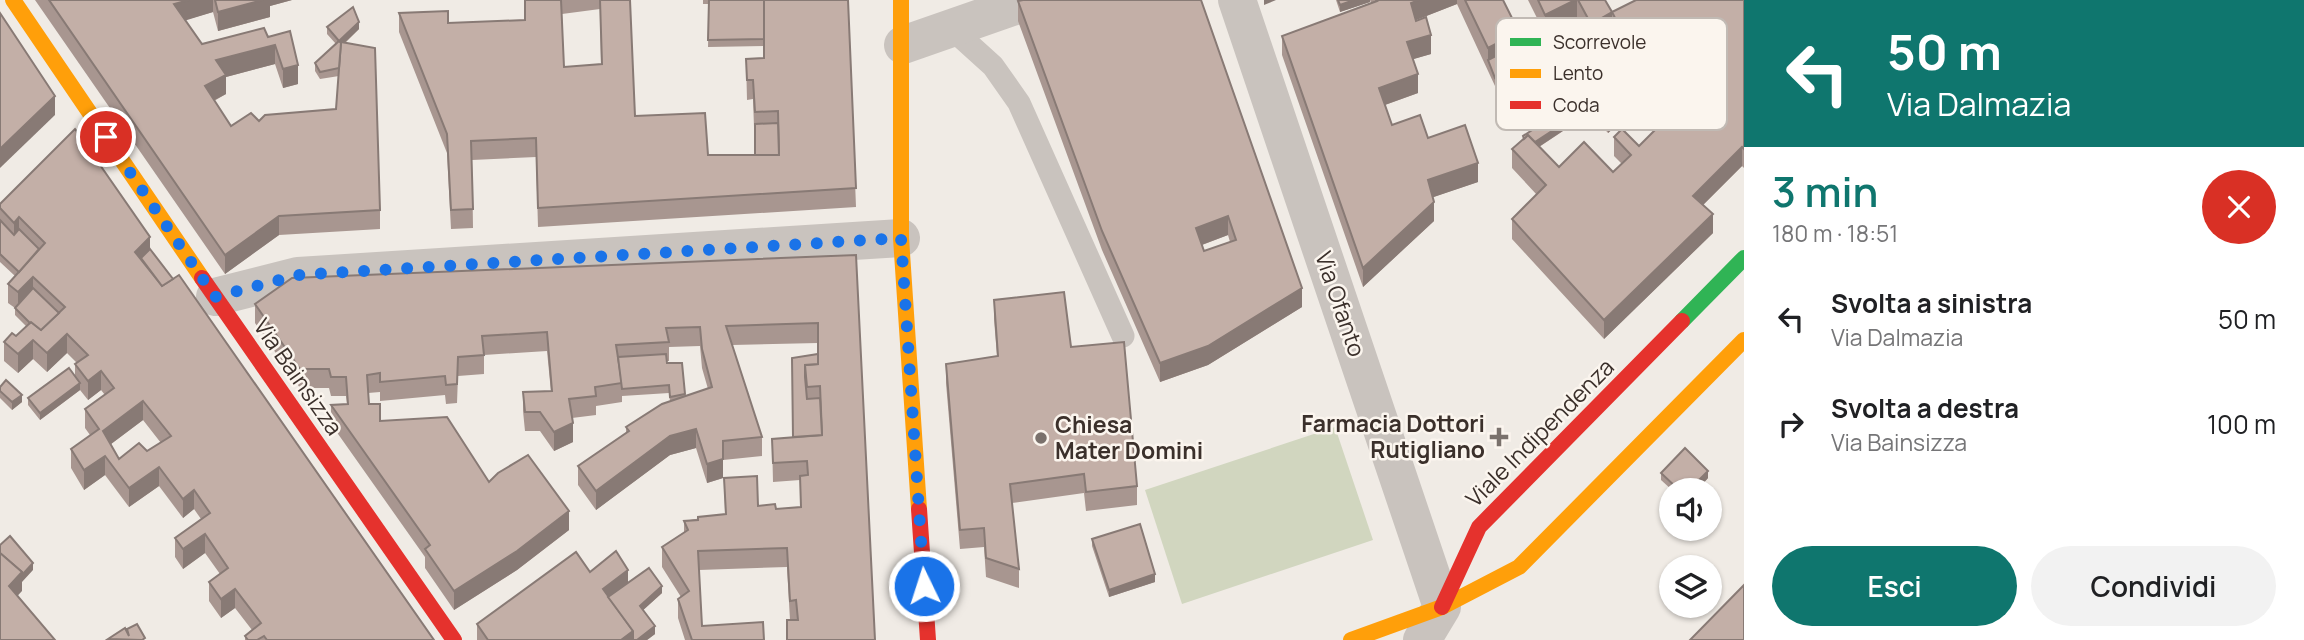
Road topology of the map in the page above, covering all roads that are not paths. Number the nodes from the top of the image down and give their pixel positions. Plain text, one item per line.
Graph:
1 (13, 0) edge
2 (901, 0) edge
3 (1032, 0) edge
4 (1237, 0) edge
5 (951, 28) junction
6 (903, 45) junction
7 (901, 238) junction
8 (1744, 258) edge
9 (215, 297) junction
10 (1124, 336) dead end
11 (1744, 340) edge
12 (1442, 607) junction
13 (454, 640) edge
14 (928, 640) edge
15 (1351, 640) edge
16 (1422, 640) edge

1 - 9 main road, Via Bainsizza
2 - 6 main road
3 - 5 street
4 - 12 street, Via Ofanto
5 - 6 street
5 - 10 lane
6 - 7 main road
7 - 9 street
7 - 14 main road
8 - 12 main road, Viale Indipendenza
9 - 13 main road, Via Bainsizza
11 - 12 main road
12 - 15 main road
12 - 16 street

